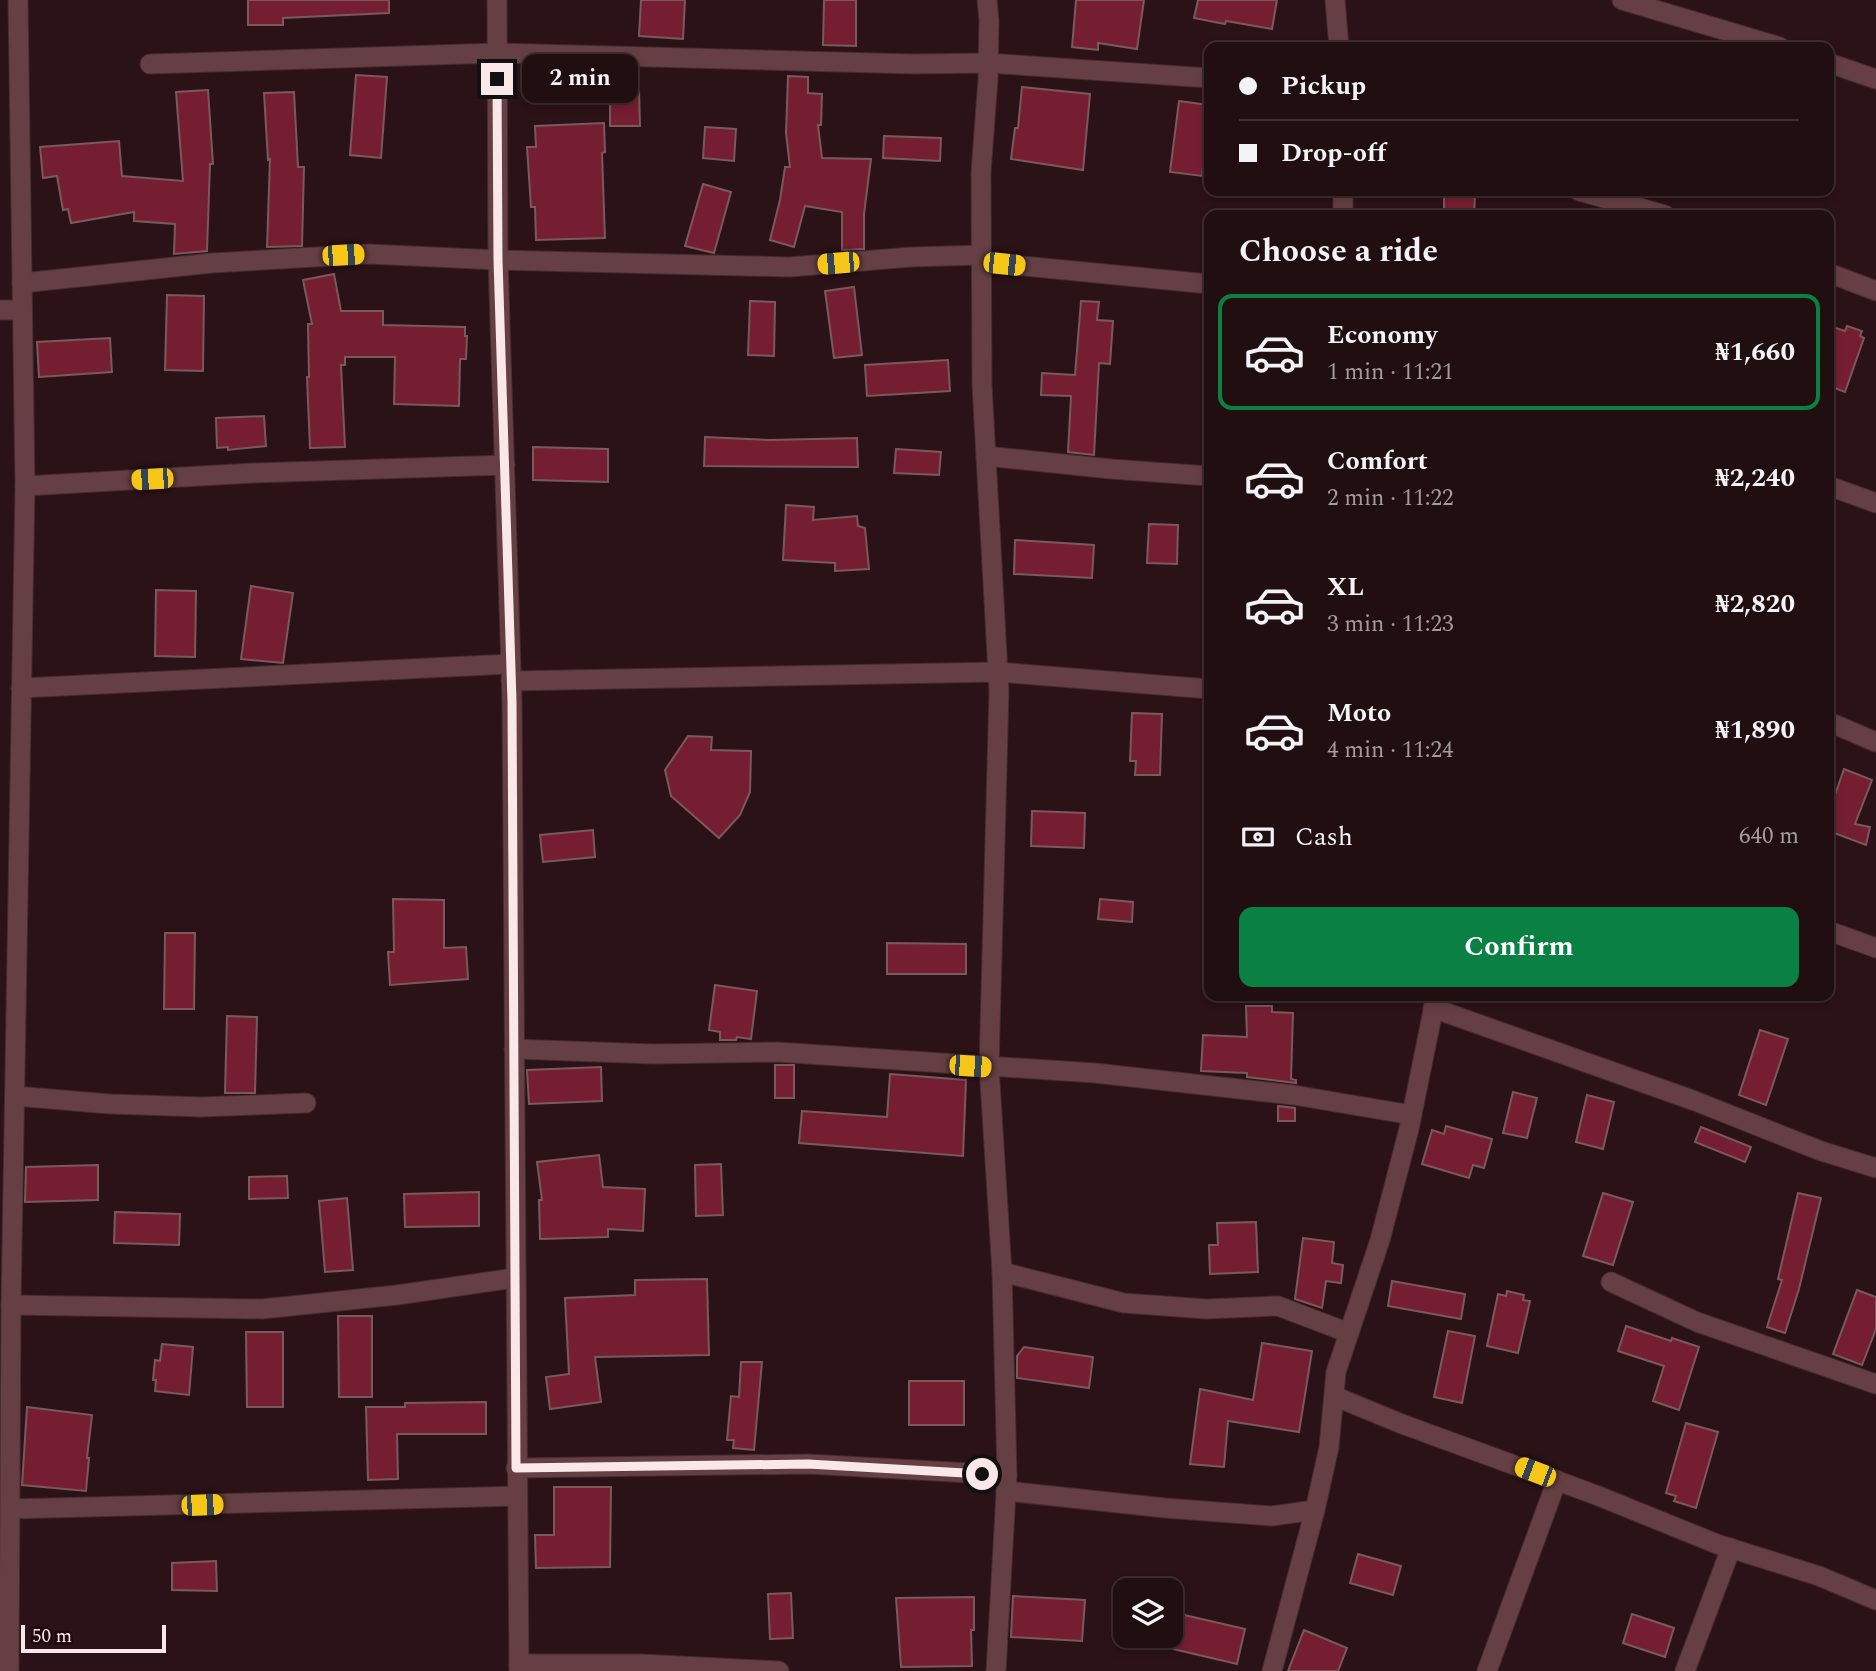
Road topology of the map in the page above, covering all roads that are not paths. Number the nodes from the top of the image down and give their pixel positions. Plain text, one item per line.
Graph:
1 (18, 0) edge
2 (497, 0) edge
3 (987, 0) edge
4 (1335, 0) edge
5 (1622, 0) edge
6 (1339, 42) edge
7 (1763, 42) edge
8 (497, 53) junction
9 (988, 63) junction
10 (150, 64) dead end
11 (1834, 65) edge
12 (1204, 78) edge
13 (1876, 79) edge
14 (1596, 196) edge
15 (1647, 210) edge
16 (982, 258) junction
17 (498, 260) junction
18 (1834, 275) edge
19 (22, 283) junction
20 (1204, 283) edge
21 (1876, 291) edge
22 (0, 310) edge
23 (22, 310) junction
24 (986, 456) junction
25 (505, 465) junction
26 (1204, 476) edge
27 (25, 486) junction
28 (1834, 488) edge
29 (1876, 503) edge
30 (998, 672) junction
31 (511, 673) junction
32 (21, 688) junction
33 (1204, 689) edge
34 (1834, 724) edge
35 (1876, 741) edge
36 (1834, 933) edge
37 (1876, 948) edge
38 (1434, 1002) edge
39 (514, 1049) junction
40 (989, 1067) junction
41 (15, 1096) junction
42 (306, 1103) dead end
43 (1412, 1115) junction
44 (1876, 1168) edge
45 (1002, 1272) junction
46 (515, 1278) junction
47 (1611, 1282) dead end
48 (11, 1305) junction
49 (1349, 1334) junction
50 (1876, 1384) edge
51 (1334, 1395) junction
52 (516, 1468) junction
53 (1557, 1480) junction
54 (1007, 1483) junction
55 (517, 1496) junction
56 (10, 1510) junction
57 (1315, 1510) junction
58 (1731, 1548) junction
59 (1876, 1600) edge
60 (519, 1667) edge
61 (9, 1671) edge
62 (779, 1671) edge
63 (996, 1671) edge
64 (1272, 1671) edge
65 (1487, 1671) edge
66 (1685, 1671) edge

1 - 19 street
2 - 8 street
3 - 9 street
4 - 6 street
5 - 7 street
8 - 9 street
8 - 10 street
8 - 17 street
9 - 12 street
9 - 16 street
11 - 13 street
14 - 15 street
16 - 17 street
16 - 20 street
16 - 24 street
17 - 19 street
17 - 25 street
18 - 21 street
19 - 23 street
22 - 23 street
23 - 27 street
24 - 26 street
24 - 30 street
25 - 27 street
25 - 31 street
27 - 32 street
28 - 29 street
30 - 31 street
30 - 33 street
30 - 40 street
31 - 32 street
31 - 39 street
32 - 41 street
34 - 35 street
36 - 37 street
38 - 43 street
38 - 44 street
39 - 40 street
39 - 46 street
40 - 43 street
40 - 45 street
41 - 42 street
41 - 48 street
43 - 49 street
45 - 49 street
45 - 54 street
46 - 48 street
46 - 52 street
47 - 50 street
48 - 56 street
49 - 51 street
51 - 53 street
51 - 57 street
52 - 54 street
52 - 55 street
53 - 58 street
53 - 65 street
54 - 57 street
54 - 63 street
55 - 56 street
55 - 60 street
56 - 61 street
57 - 64 street
58 - 59 street
58 - 66 street
60 - 62 street

